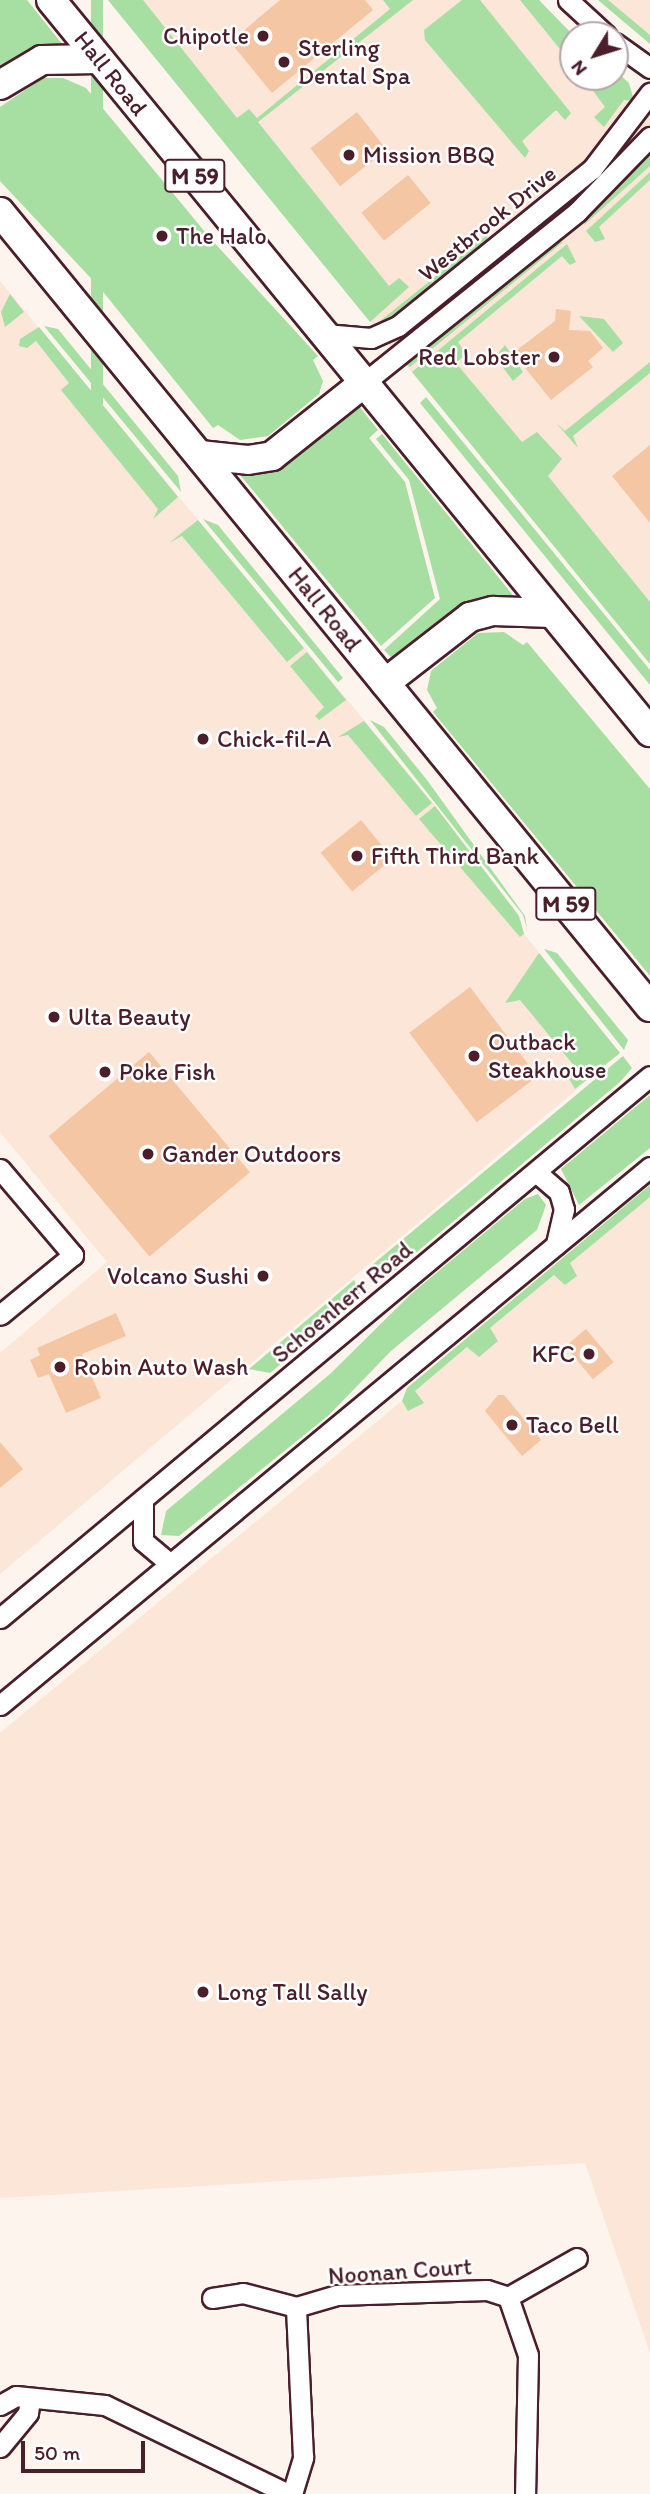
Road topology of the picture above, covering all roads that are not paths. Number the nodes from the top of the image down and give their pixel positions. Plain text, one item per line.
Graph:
1 (51, 0) edge
2 (568, 0) edge
3 (591, 21) edge
4 (629, 53) edge
5 (99, 59) junction
6 (650, 68) edge
7 (0, 86) edge
8 (650, 93) edge
9 (650, 137) edge
10 (0, 212) edge
11 (325, 334) junction
12 (365, 382) junction
13 (200, 456) junction
14 (552, 613) junction
15 (385, 683) junction
16 (650, 732) edge
17 (650, 1007) edge
18 (650, 1076) edge
19 (650, 1167) edge
20 (0, 1169) edge
21 (536, 1172) junction
22 (556, 1245) junction
23 (0, 1315) edge
24 (143, 1499) junction
25 (170, 1564) junction
26 (0, 1618) edge
27 (0, 1705) edge
28 (577, 2258) dead end
29 (508, 2297) junction
30 (212, 2298) dead end
31 (296, 2307) junction
32 (30, 2399) junction
33 (0, 2404) edge
34 (0, 2447) edge
35 (290, 2494) edge
36 (525, 2494) edge

1 - 5 highway, Hall Road / M 59
2 - 3 street
4 - 6 street
5 - 7 highway
5 - 11 highway, Hall Road / M 59
8 - 11 street, Westbrook Drive
9 - 12 street, Westbrook Drive
10 - 13 highway, Hall Road / M 59
11 - 12 highway, Hall Road / M 59
12 - 13 highway
12 - 14 highway, Hall Road / M 59
13 - 15 highway, Hall Road / M 59
14 - 15 highway
14 - 16 highway, Hall Road / M 59
15 - 17 highway, Hall Road / M 59
18 - 21 street, Schoenherr Road
19 - 22 street
20 - 23 street
21 - 22 street
21 - 24 street, Schoenherr Road
22 - 25 street
24 - 25 street
24 - 26 street, Schoenherr Road
25 - 27 street
28 - 29 street
29 - 31 street, Noonan Court
29 - 36 street
30 - 31 street
31 - 35 street
32 - 33 street
32 - 34 street
32 - 35 street

